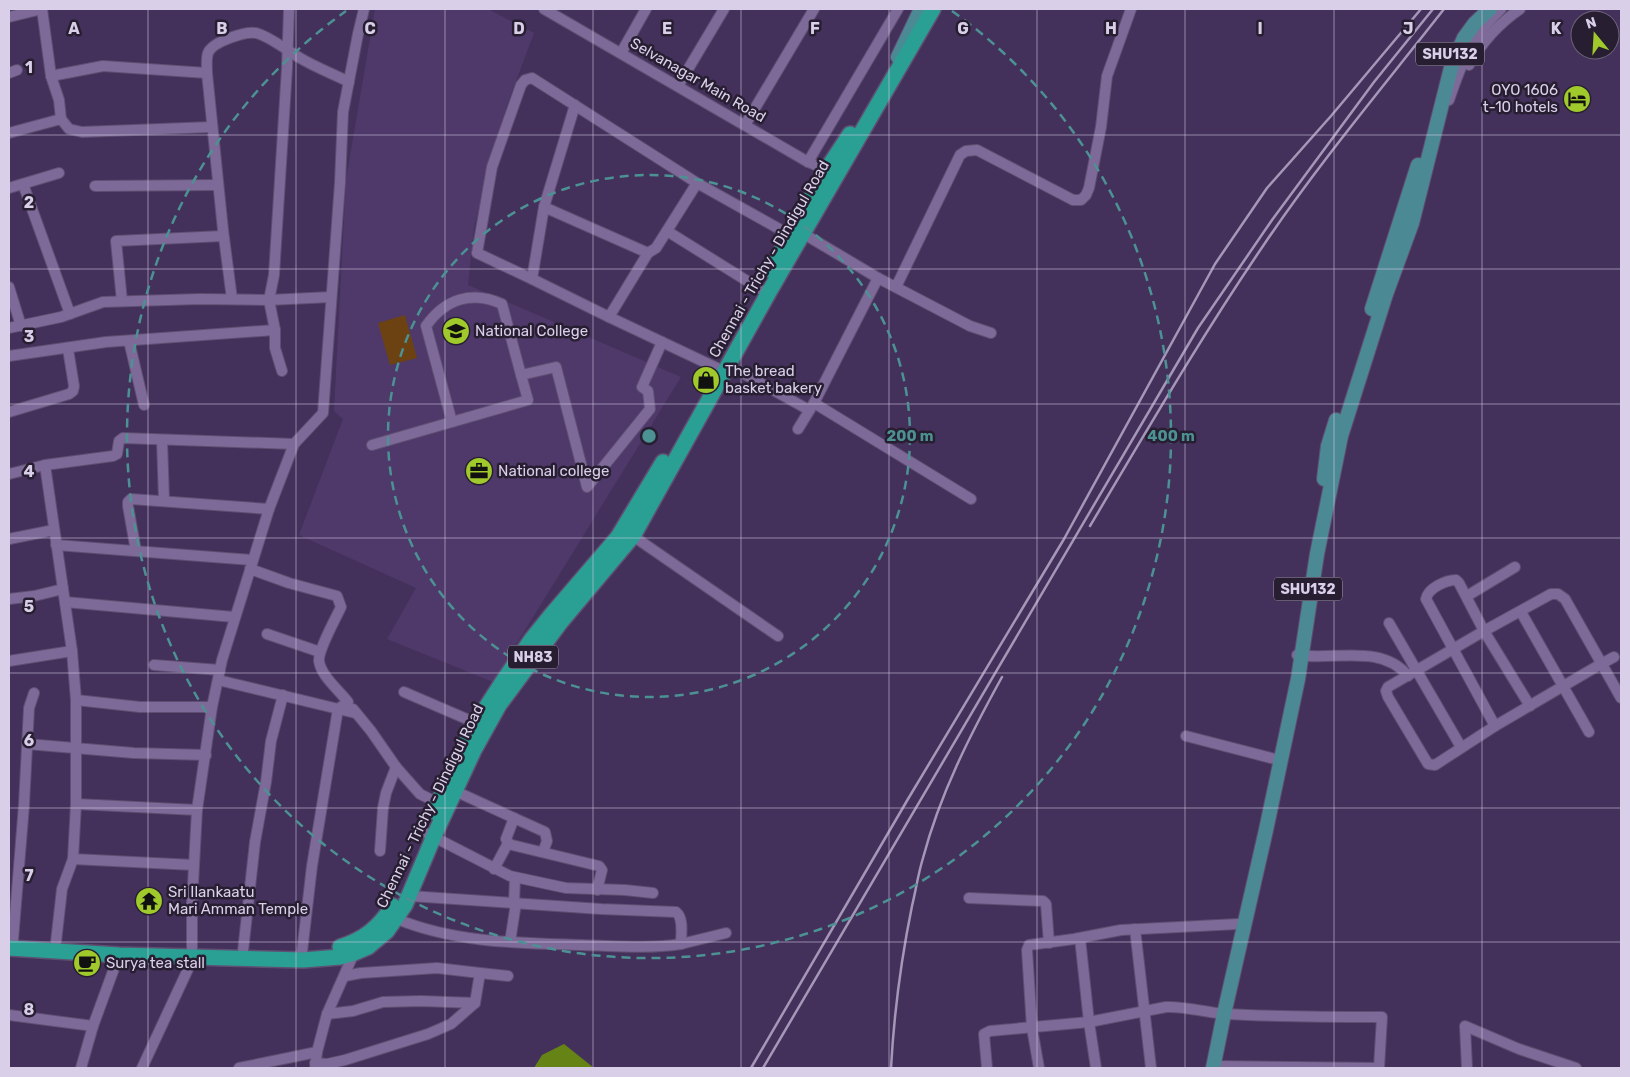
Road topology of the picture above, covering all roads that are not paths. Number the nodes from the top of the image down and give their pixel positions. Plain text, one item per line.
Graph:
1 (42, 9) edge
2 (289, 9) edge
3 (364, 9) edge
4 (544, 9) edge
5 (646, 9) edge
6 (724, 9) edge
7 (814, 9) edge
8 (898, 9) edge
9 (921, 9) edge
10 (927, 9) edge
11 (933, 9) edge
12 (940, 9) edge
13 (1131, 9) edge
14 (1481, 9) edge
15 (1490, 9) edge
16 (1501, 9) edge
17 (1520, 9) edge
18 (9, 17) edge
19 (915, 36) junction
20 (288, 50) junction
21 (622, 53) junction
22 (898, 64) junction
23 (207, 72) junction
24 (51, 76) junction
25 (349, 82) junction
26 (678, 86) junction
27 (575, 105) junction
28 (1441, 108) junction
29 (61, 119) junction
30 (745, 125) junction
31 (212, 127) junction
32 (9, 133) edge
33 (808, 162) junction
34 (832, 172) junction
35 (58, 173) dead end
36 (697, 183) junction
37 (23, 184) junction
38 (218, 185) junction
39 (95, 186) dead end
40 (9, 188) edge
41 (544, 207) junction
42 (667, 230) junction
43 (796, 232) junction
44 (223, 236) junction
45 (648, 252) junction
46 (878, 278) junction
47 (532, 279) junction
48 (9, 287) edge
49 (896, 287) junction
50 (760, 289) junction
51 (331, 297) junction
52 (232, 299) junction
53 (269, 300) junction
54 (122, 301) junction
55 (70, 314) junction
56 (609, 317) junction
57 (22, 326) junction
58 (9, 328) edge
59 (275, 330) junction
60 (991, 333) dead end
61 (129, 340) junction
62 (662, 342) junction
63 (68, 348) junction
64 (9, 356) edge
65 (723, 366) junction
66 (282, 371) dead end
67 (521, 375) junction
68 (144, 405) dead end
69 (812, 406) junction
70 (9, 412) edge
71 (452, 422) junction
72 (798, 429) dead end
73 (686, 432) junction
74 (162, 440) junction
75 (294, 444) junction
76 (372, 445) dead end
77 (45, 465) junction
78 (9, 474) edge
79 (971, 499) dead end
80 (164, 500) junction
81 (269, 508) junction
82 (54, 530) junction
83 (633, 536) junction
84 (9, 539) edge
85 (56, 545) junction
86 (136, 551) junction
87 (251, 564) junction
88 (1515, 567) dead end
89 (588, 580) junction
90 (63, 589) junction
91 (1467, 596) junction
92 (9, 599) edge
93 (65, 602) junction
94 (1521, 612) junction
95 (234, 617) junction
96 (1388, 623) dead end
97 (1484, 630) junction
98 (267, 634) dead end
99 (778, 636) dead end
100 (1454, 649) junction
101 (72, 651) junction
102 (320, 652) junction
103 (1300, 655) junction
104 (1614, 657) dead end
105 (9, 661) edge
106 (1600, 664) junction
107 (154, 665) dead end
108 (1412, 673) junction
109 (219, 675) junction
110 (1562, 687) junction
111 (404, 692) dead end
112 (34, 693) dead end
113 (283, 695) junction
114 (1621, 698) edge
115 (76, 700) junction
116 (348, 702) junction
117 (1530, 706) junction
118 (212, 707) junction
119 (338, 709) junction
120 (355, 713) junction
121 (476, 723) junction
122 (1496, 726) junction
123 (1589, 732) dead end
124 (1186, 736) dead end
125 (27, 744) junction
126 (1461, 747) junction
127 (76, 748) junction
128 (206, 754) junction
129 (1275, 759) junction
130 (396, 767) junction
131 (455, 791) junction
132 (438, 803) junction
133 (76, 804) junction
134 (197, 810) junction
135 (514, 818) junction
136 (430, 834) junction
137 (508, 843) junction
138 (380, 851) dead end
139 (543, 852) junction
140 (73, 859) junction
141 (194, 865) junction
142 (494, 869) junction
143 (515, 878) junction
144 (597, 890) junction
145 (653, 893) dead end
146 (410, 896) junction
147 (969, 898) dead end
148 (514, 903) junction
149 (397, 919) junction
150 (1238, 924) junction
151 (1135, 929) junction
152 (726, 933) dead end
153 (1080, 938) junction
154 (56, 942) junction
155 (510, 942) junction
156 (10, 943) edge
157 (1049, 943) junction
158 (682, 944) junction
159 (243, 951) junction
160 (302, 952) junction
161 (354, 953) junction
162 (192, 954) junction
163 (119, 955) junction
164 (480, 973) junction
165 (345, 976) junction
166 (508, 976) dead end
167 (476, 1003) junction
168 (1144, 1012) junction
169 (327, 1014) junction
170 (1221, 1014) junction
171 (9, 1016) edge
172 (1089, 1022) junction
173 (93, 1026) junction
174 (1032, 1028) junction
175 (316, 1052) junction
176 (315, 1066) edge
177 (1210, 1067) edge
178 (81, 1068) edge
179 (142, 1068) edge
180 (240, 1068) edge
181 (987, 1068) edge
182 (1039, 1068) edge
183 (1096, 1068) edge
184 (1151, 1068) edge
185 (1379, 1068) edge
186 (1467, 1068) edge
187 (1576, 1068) edge

1 - 18 street
1 - 24 street
2 - 20 street
3 - 25 street
4 - 21 street, Selvanagar Main Road
5 - 21 street
6 - 26 street
7 - 30 street
8 - 33 street
9 - 22 main road
10 - 19 highway
11 - 19 highway
12 - 22 main road, NH83
13 - 49 street
14 - 28 main road, SHU132
15 - 28 main road
16 - 28 street
17 - 28 street
19 - 22 highway, Chennai - Trichy - Dindigul Road
20 - 23 street
20 - 25 street
20 - 53 street
21 - 26 street, Selvanagar Main Road
22 - 34 highway, Chennai - Trichy - Dindigul Road / NH83
23 - 24 street
23 - 31 street
24 - 29 street
25 - 51 street
26 - 30 street, Selvanagar Main Road
27 - 36 street
27 - 41 street
27 - 47 street
28 - 103 main road, SHU132
29 - 31 street
29 - 32 street
30 - 33 street, Selvanagar Main Road
31 - 38 street
33 - 34 street, Selvanagar Main Road
34 - 43 highway, Chennai - Trichy - Dindigul Road / NH83
35 - 37 street
36 - 42 street
36 - 43 street
37 - 40 street
37 - 55 street
38 - 39 street
38 - 44 street
41 - 45 street
41 - 47 street
42 - 45 street
42 - 50 street
43 - 46 street
43 - 50 highway, Chennai - Trichy - Dindigul Road / NH83
43 - 65 highway, Chennai - Trichy - Dindigul Road / NH83
44 - 52 street
44 - 54 street
45 - 56 street
46 - 49 street
46 - 69 street
47 - 56 street
48 - 57 street
49 - 60 street
50 - 65 highway, Chennai - Trichy - Dindigul Road / NH83
51 - 53 street
51 - 75 street
52 - 53 street
52 - 54 street
53 - 59 street
54 - 55 street
55 - 57 street
56 - 62 street
57 - 58 street
59 - 61 street
59 - 66 street
61 - 63 street
61 - 68 street
62 - 65 street
62 - 67 street
63 - 64 street
63 - 70 street
65 - 69 street
65 - 73 highway, Chennai - Trichy - Dindigul Road / NH83
67 - 71 street
67 - 71 street
69 - 72 street
69 - 79 street
71 - 76 street
73 - 83 highway, Chennai - Trichy - Dindigul Road / NH83
73 - 89 highway, Chennai - Trichy - Dindigul Road / NH83
74 - 75 street
74 - 77 street
74 - 80 street
75 - 81 street
77 - 78 street
77 - 82 street
80 - 81 street
80 - 86 street
81 - 87 street
82 - 84 street
82 - 85 street
83 - 89 highway, Chennai - Trichy - Dindigul Road / NH83
83 - 99 street
85 - 86 street
85 - 90 street
86 - 87 street
87 - 95 street
87 - 102 street
88 - 91 street
89 - 121 highway, Chennai - Trichy - Dindigul Road / NH83
89 - 131 highway, Chennai - Trichy - Dindigul Road / NH83
90 - 92 street
90 - 93 street
91 - 97 street
91 - 100 street
93 - 95 street
93 - 101 street
94 - 97 street
94 - 106 street
94 - 110 street
95 - 109 street
96 - 108 street
97 - 100 street
97 - 117 street
98 - 102 street
100 - 108 street
100 - 122 street
101 - 105 street
101 - 115 street
102 - 116 street
103 - 108 street
103 - 129 main road, SHU132
103 - 170 main road
104 - 106 street
106 - 110 street
106 - 114 street
107 - 109 street
108 - 126 street
108 - 126 street
109 - 113 street
109 - 118 street
110 - 117 street
110 - 123 street
111 - 121 street
112 - 125 street
113 - 119 street
113 - 159 street
115 - 118 street
115 - 127 street
116 - 119 street
116 - 120 street
117 - 122 street
118 - 128 street
119 - 120 street
119 - 160 street
120 - 130 street
121 - 132 highway, Chennai - Trichy - Dindigul Road / NH83
122 - 126 street
124 - 129 street
125 - 127 street
125 - 156 street
127 - 128 street
127 - 133 street
128 - 134 street
129 - 150 main road, SHU132
130 - 132 street
130 - 138 street
131 - 135 street
131 - 136 highway, Chennai - Trichy - Dindigul Road / NH83
132 - 136 highway, Chennai - Trichy - Dindigul Road / NH83
133 - 134 street
133 - 140 street
134 - 141 street
135 - 137 street
135 - 139 street
136 - 142 street
136 - 146 highway, Chennai - Trichy - Dindigul Road / NH83
136 - 160 highway, Chennai - Trichy - Dindigul Road / NH83
137 - 139 street
137 - 142 street
139 - 144 street
140 - 141 street
140 - 154 street
141 - 162 street
142 - 143 street
143 - 144 street
143 - 148 street
144 - 145 street
146 - 148 street
146 - 149 highway, Chennai - Trichy - Dindigul Road / NH83
147 - 157 street
148 - 155 street
148 - 158 street
149 - 155 street
149 - 161 highway, Chennai - Trichy - Dindigul Road / NH83
150 - 151 street
150 - 170 main road, SHU132
151 - 153 street
151 - 168 street
152 - 158 street
153 - 157 street
153 - 172 street
154 - 156 highway, Chennai - Trichy - Dindigul Road / NH83
154 - 162 highway, Chennai - Trichy - Dindigul Road / NH83
155 - 158 street
156 - 163 highway, Chennai - Trichy - Dindigul Road / NH83
157 - 174 street
159 - 160 highway, Chennai - Trichy - Dindigul Road / NH83
159 - 162 highway, Chennai - Trichy - Dindigul Road / NH83
161 - 162 highway, Chennai - Trichy - Dindigul Road / NH83
161 - 165 street
162 - 163 highway, Chennai - Trichy - Dindigul Road / NH83
162 - 179 street
163 - 173 street
164 - 165 street
164 - 166 street
164 - 167 street
165 - 169 street
167 - 169 street
167 - 176 street
168 - 170 street
168 - 172 street
168 - 184 street
169 - 175 street
170 - 177 main road, SHU132
170 - 185 street
171 - 173 street
172 - 174 street
172 - 183 street
173 - 178 street
174 - 181 street
174 - 182 street
175 - 176 street
175 - 180 street
177 - 185 street
186 - 187 street

